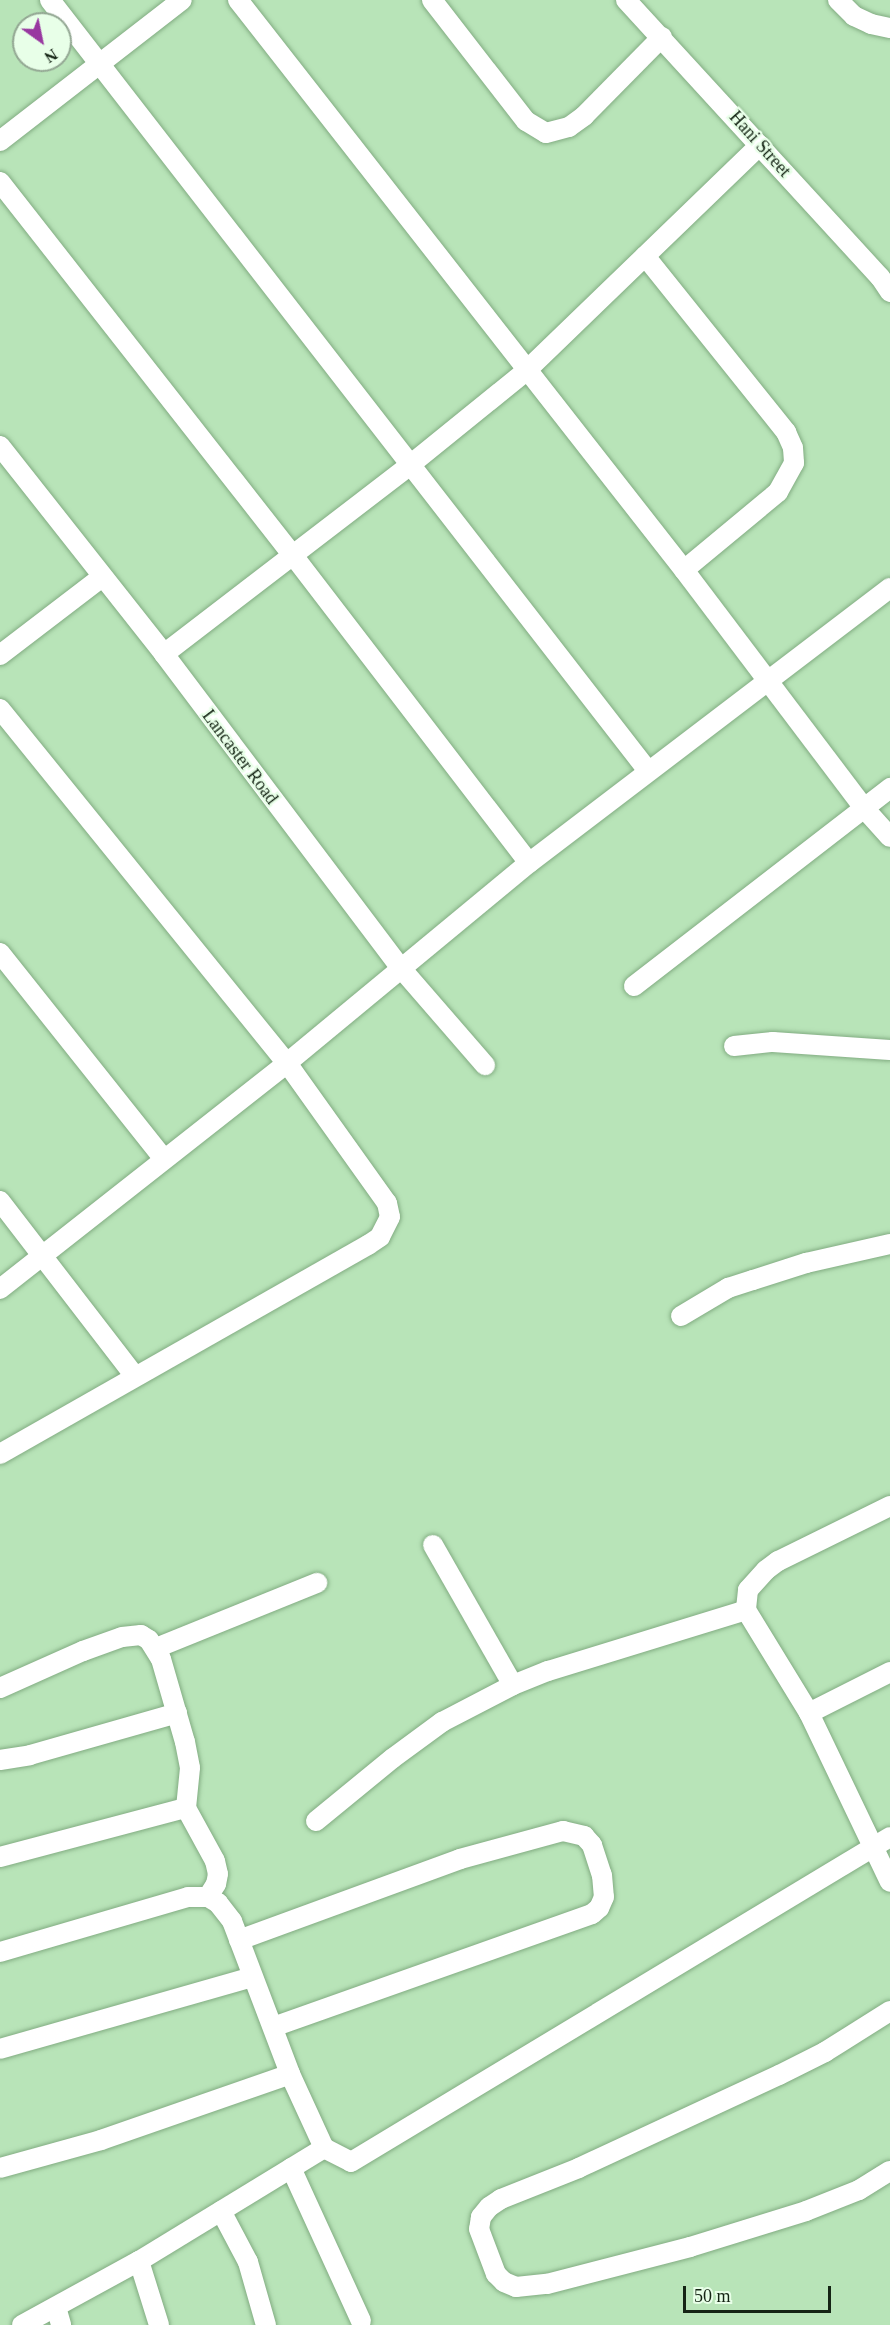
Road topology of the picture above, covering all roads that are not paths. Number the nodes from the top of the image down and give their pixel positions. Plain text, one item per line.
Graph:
1 (50, 0) edge
2 (182, 0) edge
3 (238, 0) edge
4 (432, 0) edge
5 (626, 0) edge
6 (838, 0) edge
7 (890, 28) edge
8 (662, 37) junction
9 (97, 64) junction
10 (0, 141) edge
11 (760, 145) junction
12 (0, 182) edge
13 (645, 256) junction
14 (886, 278) edge
15 (526, 370) junction
16 (0, 446) edge
17 (410, 465) junction
18 (292, 554) junction
19 (684, 570) junction
20 (102, 577) junction
21 (890, 588) edge
22 (164, 654) junction
23 (0, 655) edge
24 (770, 681) junction
25 (0, 709) edge
26 (648, 771) junction
27 (890, 788) edge
28 (863, 807) junction
29 (890, 837) edge
30 (529, 863) junction
31 (0, 953) edge
32 (400, 967) junction
33 (634, 986) dead end
34 (734, 1046) dead end
35 (890, 1050) edge
36 (287, 1063) junction
37 (485, 1065) dead end
38 (163, 1158) junction
39 (0, 1201) edge
40 (890, 1244) edge
41 (42, 1256) junction
42 (0, 1289) edge
43 (681, 1316) dead end
44 (135, 1376) junction
45 (0, 1454) edge
46 (890, 1506) edge
47 (433, 1545) dead end
48 (317, 1583) dead end
49 (746, 1610) junction
50 (156, 1648) junction
51 (890, 1672) edge
52 (513, 1684) junction
53 (0, 1688) edge
54 (177, 1713) junction
55 (809, 1713) junction
56 (0, 1760) edge
57 (186, 1808) junction
58 (316, 1821) dead end
59 (882, 1841) edge
60 (0, 1857) edge
61 (890, 1882) edge
62 (208, 1898) junction
63 (239, 1940) junction
64 (0, 1952) edge
65 (252, 1977) junction
66 (890, 2011) edge
67 (273, 2027) junction
68 (0, 2049) edge
69 (290, 2074) junction
70 (324, 2148) junction
71 (0, 2168) edge
72 (291, 2168) junction
73 (890, 2171) edge
74 (221, 2211) junction
75 (139, 2261) junction
76 (58, 2316) edge
77 (361, 2321) dead end
78 (22, 2325) edge
79 (159, 2325) edge
80 (266, 2325) edge

1 - 9 street
2 - 9 street
3 - 15 street
4 - 8 street
5 - 8 street, Hani Street
6 - 7 street
8 - 11 street, Hani Street
9 - 10 street
9 - 17 street
11 - 13 street
11 - 14 street, Hani Street
12 - 18 street
13 - 15 street
13 - 19 street
15 - 17 street
15 - 19 street
16 - 20 street, Lancaster Road
17 - 18 street
17 - 26 street
18 - 22 street
18 - 30 street
19 - 24 street
20 - 22 street, Lancaster Road
20 - 23 street
21 - 24 street
22 - 32 street, Lancaster Road
24 - 26 street
24 - 28 street
25 - 36 street
26 - 30 street
27 - 28 street
28 - 29 street
28 - 33 street
30 - 32 street
31 - 38 street
32 - 36 street
32 - 37 street, Lancaster Road
34 - 35 street
36 - 38 street
36 - 44 street
38 - 41 street
39 - 41 street
40 - 43 street
41 - 42 street
41 - 44 street
44 - 45 street
46 - 49 street
47 - 52 street
48 - 50 street
49 - 52 street
49 - 55 street
50 - 53 street
50 - 54 street
51 - 55 street
52 - 58 street
54 - 56 street
54 - 57 street
55 - 59 street
57 - 60 street
57 - 62 street
59 - 61 street
59 - 70 street
62 - 63 street
62 - 64 street
63 - 65 street
63 - 67 street
65 - 67 street
65 - 68 street
66 - 73 street
67 - 69 street
69 - 70 street
69 - 71 street
70 - 72 street
72 - 74 street
72 - 77 street
74 - 75 street
74 - 80 street
75 - 76 street
75 - 79 street
76 - 78 street

